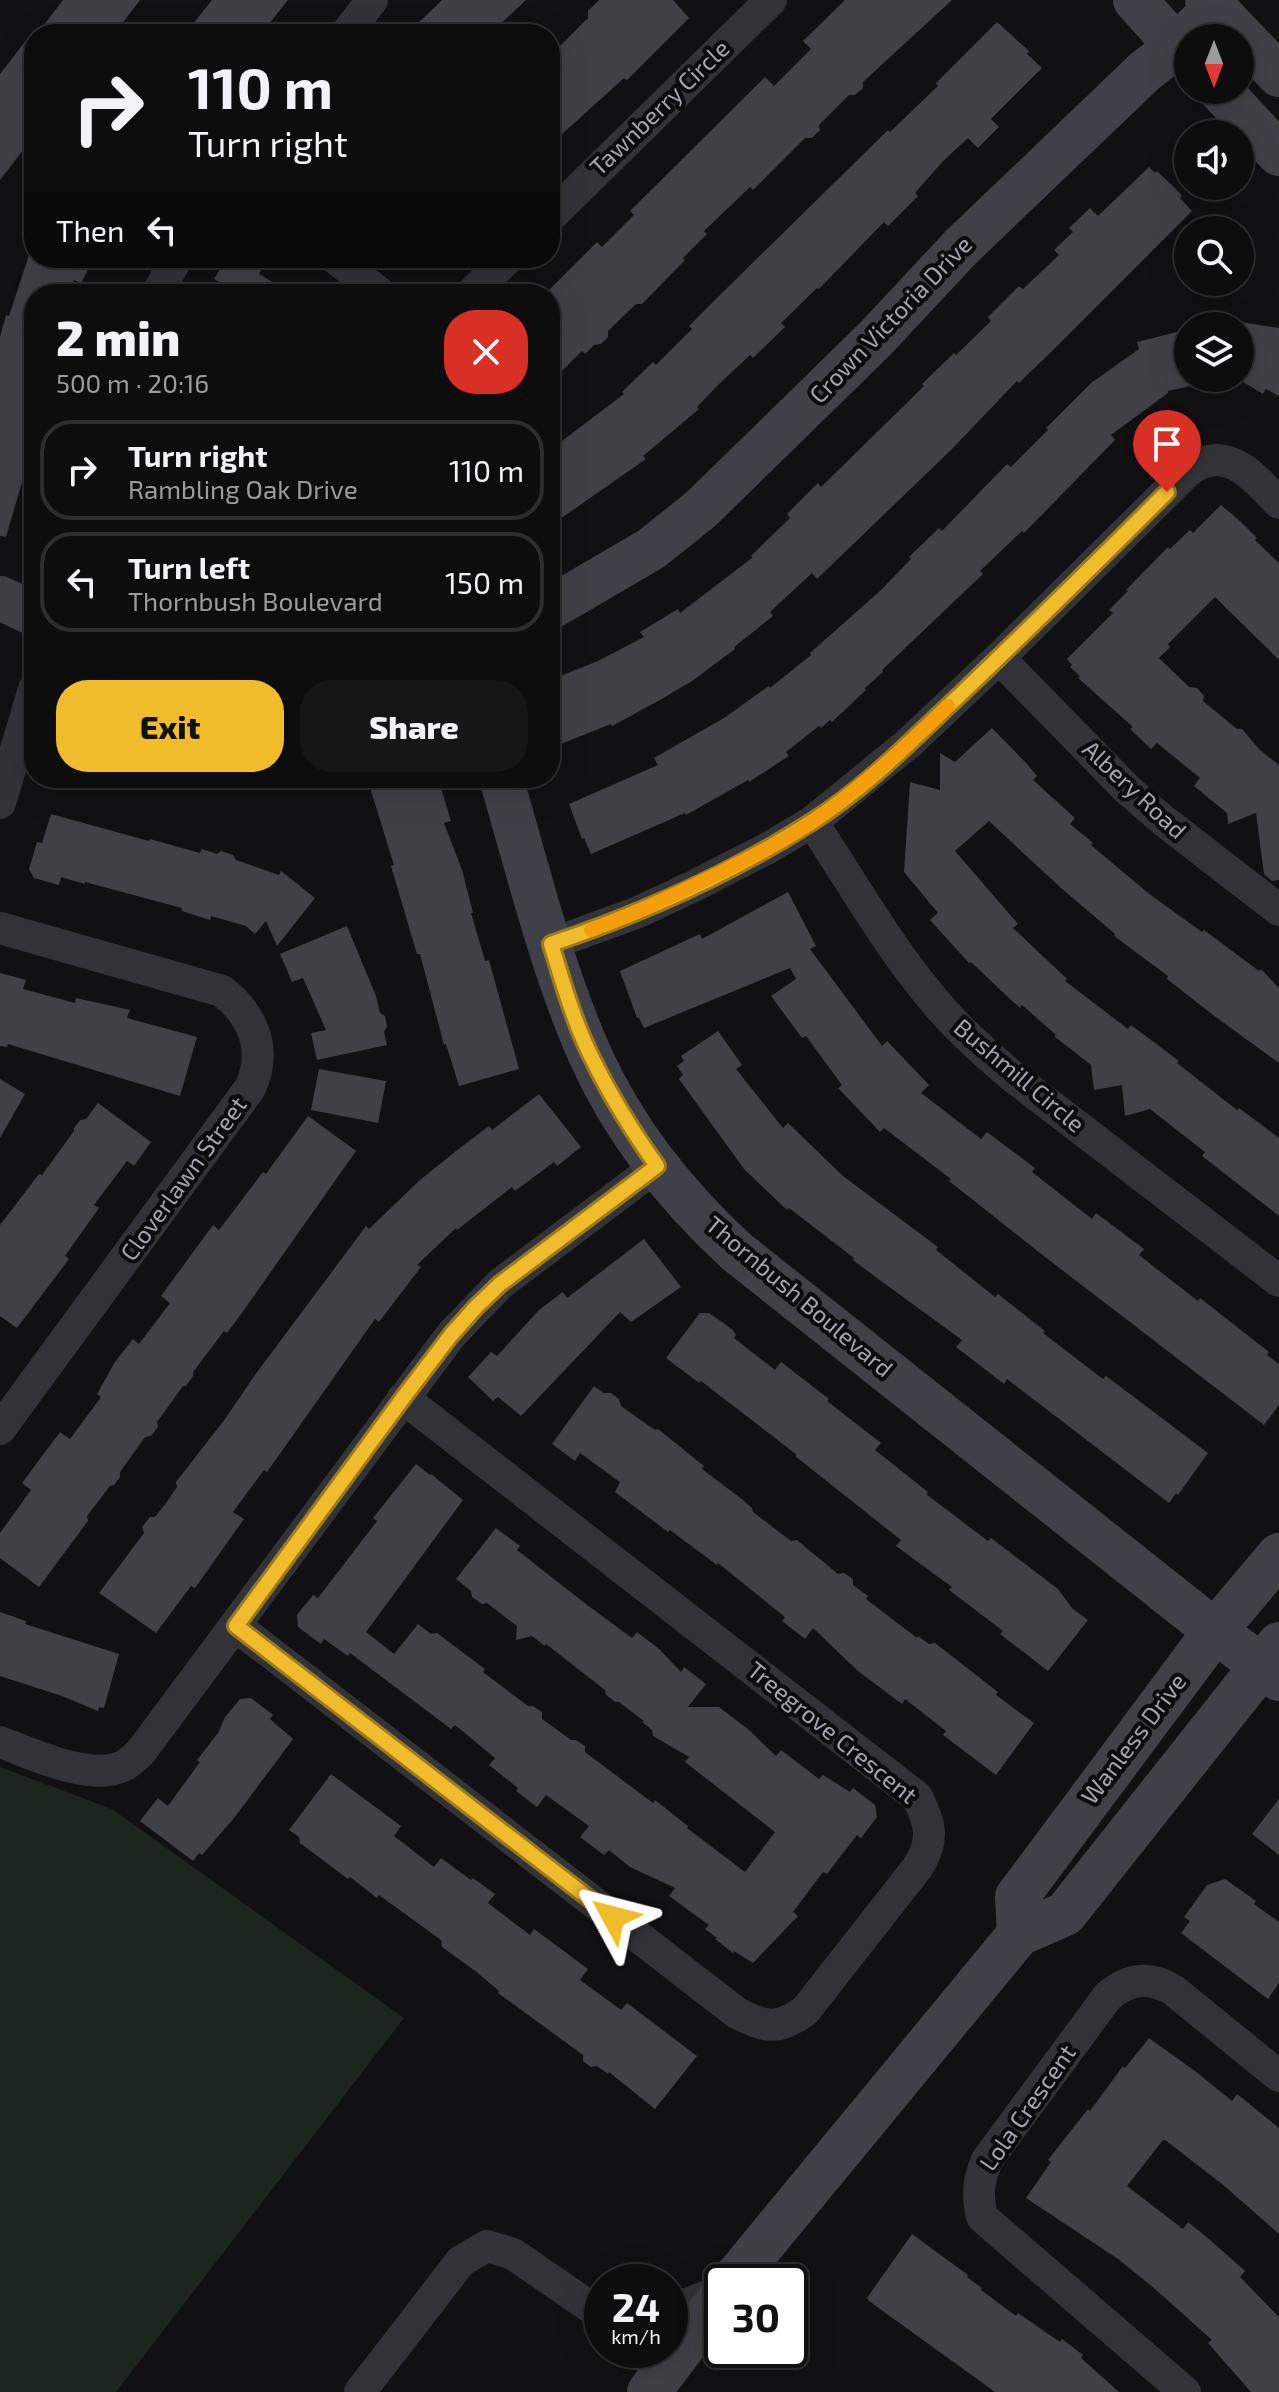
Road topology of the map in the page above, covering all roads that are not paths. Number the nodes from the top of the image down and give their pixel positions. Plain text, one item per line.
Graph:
1 (372, 0) edge
2 (771, 0) edge
3 (1135, 0) edge
4 (1211, 4) edge
5 (354, 24) edge
6 (1199, 24) edge
7 (1174, 44) edge
8 (1174, 57) edge
9 (1279, 75) edge
10 (1233, 104) edge
11 (1279, 154) edge
12 (560, 207) edge
13 (348, 268) edge
14 (498, 268) edge
15 (368, 284) edge
16 (481, 284) edge
17 (1279, 503) edge
18 (0, 598) edge
19 (560, 602) edge
20 (24, 609) edge
21 (999, 658) junction
22 (24, 723) edge
23 (504, 788) edge
24 (0, 803) edge
25 (812, 822) junction
26 (1279, 910) edge
27 (0, 928) edge
28 (551, 944) junction
29 (657, 1166) junction
30 (1279, 1281) edge
31 (403, 1398) junction
32 (0, 1429) edge
33 (1279, 1555) edge
34 (236, 1626) junction
35 (1215, 1631) junction
36 (1273, 1663) edge
37 (0, 1742) edge
38 (1019, 1934) junction
39 (1279, 2076) edge
40 (747, 2264) edge
41 (584, 2303) edge
42 (704, 2317) edge
43 (360, 2392) edge
44 (649, 2392) edge
45 (1185, 2392) edge

1 - 5 street
2 - 12 street, Tawnberry Circle
3 - 7 street
4 - 6 street, Crown Victoria Drive
4 - 9 street
8 - 19 street, Crown Victoria Drive
10 - 11 street
13 - 15 street
14 - 16 street
17 - 21 street
18 - 20 street
21 - 25 street
21 - 26 street, Albery Road
22 - 24 street
23 - 28 street, Thornbush Boulevard
25 - 28 street
25 - 30 street, Bushmill Circle
27 - 32 street, Cloverlawn Street
28 - 29 street, Thornbush Boulevard
29 - 31 street
29 - 35 street, Thornbush Boulevard
31 - 34 street
31 - 34 street, Treegrove Crescent
33 - 35 street, Wanless Drive
34 - 37 street
35 - 36 street, Thornbush Boulevard
35 - 38 street, Wanless Drive
36 - 38 street
38 - 40 street
39 - 45 street, Lola Crescent
41 - 43 street
42 - 44 street

